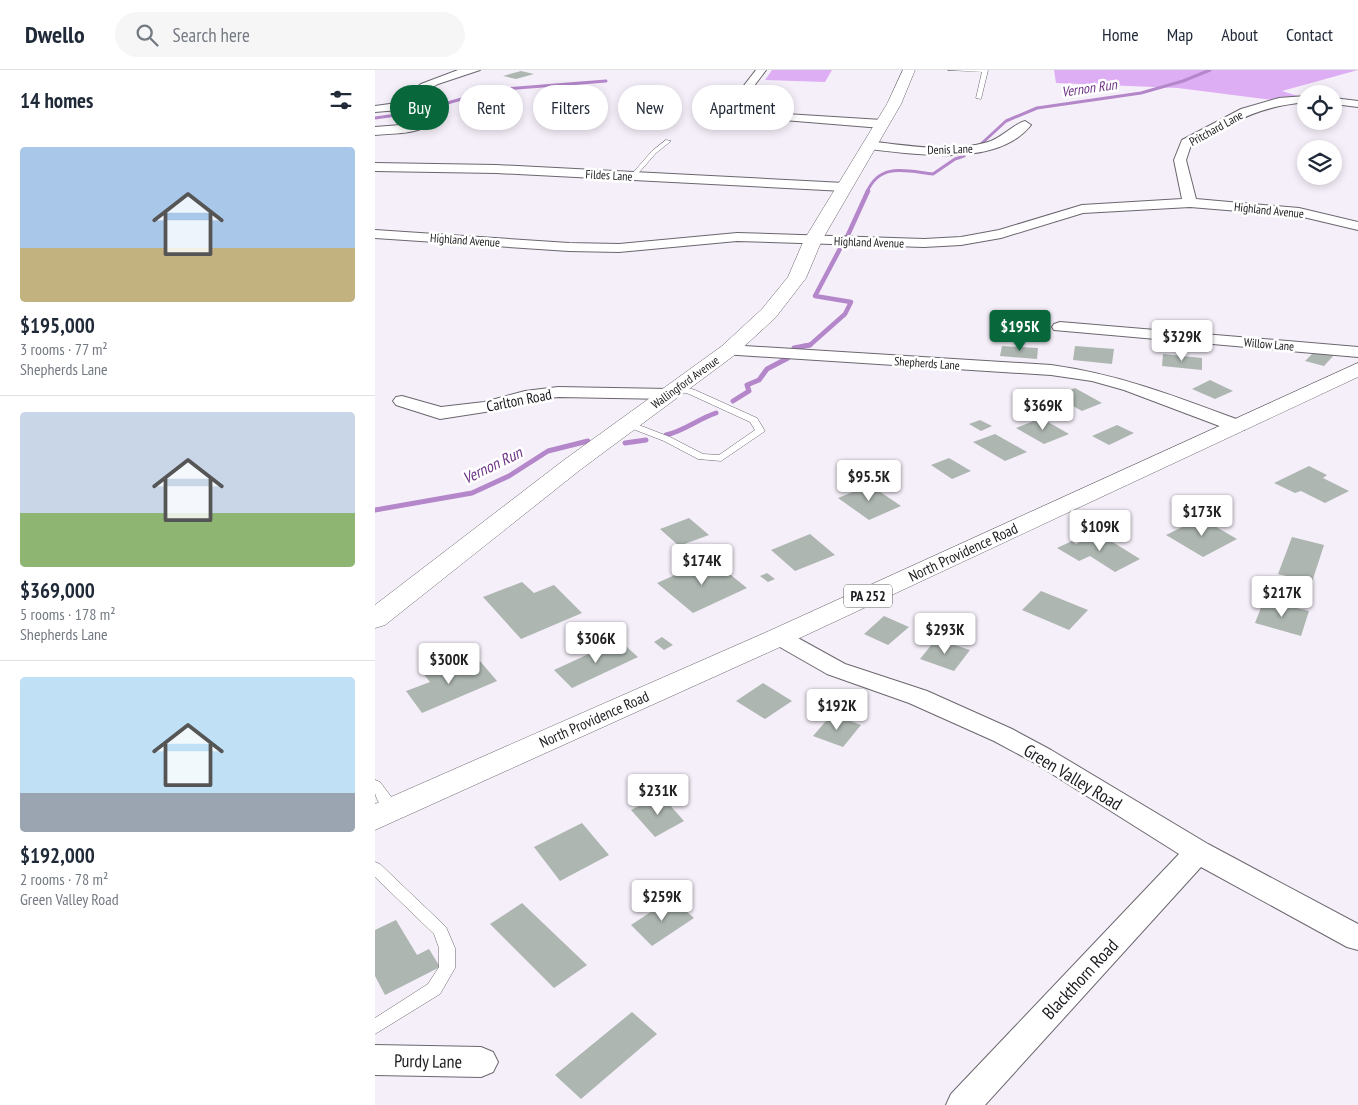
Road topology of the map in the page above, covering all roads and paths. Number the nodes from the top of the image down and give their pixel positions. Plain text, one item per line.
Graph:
1 (475, 70) edge
2 (761, 70) edge
3 (909, 70) edge
4 (951, 70) edge
5 (985, 71) edge
6 (426, 85) edge
7 (751, 85) edge
8 (979, 98) dead end
9 (1297, 100) edge
10 (1342, 102) edge
11 (1358, 104) edge
12 (390, 107) edge
13 (375, 109) edge
14 (794, 118) edge
15 (882, 124) junction
16 (1025, 125) dead end
17 (390, 130) edge
18 (375, 131) edge
19 (668, 141) dead end
20 (869, 145) junction
21 (375, 166) edge
22 (633, 176) junction
23 (844, 187) junction
24 (1191, 202) junction
25 (1358, 226) edge
26 (375, 234) edge
27 (813, 240) junction
28 (1060, 327) dead end
29 (729, 350) junction
30 (1358, 352) edge
31 (1358, 369) edge
32 (673, 391) junction
33 (402, 401) dead end
34 (628, 424) junction
35 (1237, 426) junction
36 (375, 619) edge
37 (779, 636) junction
38 (375, 785) edge
39 (384, 814) edge
40 (1198, 852) junction
41 (375, 868) edge
42 (1358, 938) edge
43 (375, 1027) edge
44 (375, 1060) edge
45 (481, 1062) dead end
46 (963, 1105) edge

1 - 6 street
2 - 7 street
3 - 15 street, Wallingford Avenue
4 - 5 lane
5 - 8 lane
9 - 24 street, Pritchard Lane
10 - 11 street
12 - 13 street
14 - 15 street
15 - 20 street, Wallingford Avenue
16 - 20 street, Denis Lane
17 - 18 street
19 - 22 lane
20 - 23 street, Wallingford Avenue
21 - 22 street, Fildes Lane
22 - 23 street, Fildes Lane
23 - 27 street, Wallingford Avenue
24 - 25 street, Highland Avenue
24 - 27 street, Highland Avenue
26 - 27 street, Highland Avenue
27 - 29 street, Wallingford Avenue
28 - 30 street, Willow Lane
29 - 32 street, Wallingford Avenue
29 - 35 street, Shepherds Lane
31 - 35 street, North Providence Road / PA 252
32 - 33 street, Carlton Road
32 - 34 street, Wallingford Avenue
32 - 34 lane
34 - 36 street, Wallingford Avenue
35 - 37 street, North Providence Road / PA 252
37 - 39 street, North Providence Road / PA 252
37 - 40 street, Green Valley Road
38 - 39 lane
40 - 42 street, Green Valley Road
40 - 46 street, Blackthorn Road
41 - 43 lane
44 - 45 street, Purdy Lane

